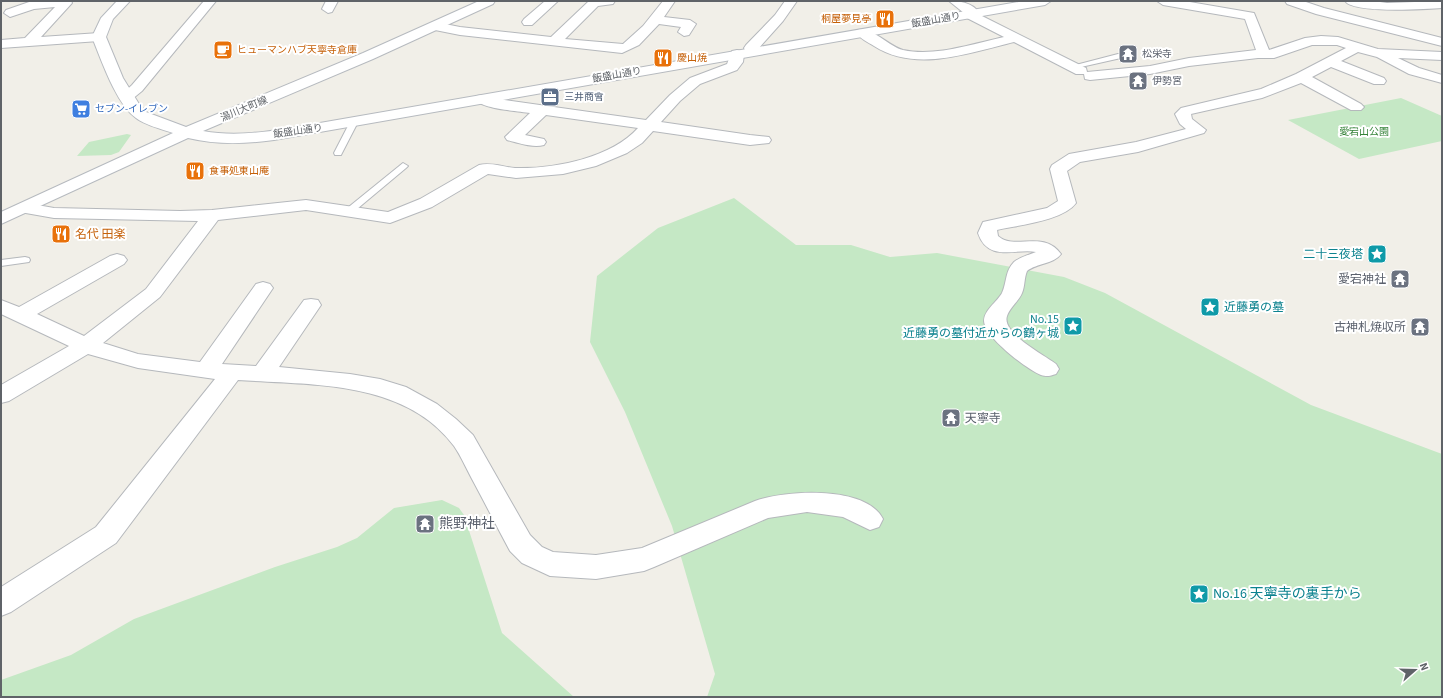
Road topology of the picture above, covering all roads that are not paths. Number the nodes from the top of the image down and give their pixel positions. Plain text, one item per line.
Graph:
1 (124, 1) edge
2 (210, 1) edge
3 (486, 1) edge
4 (552, 1) edge
5 (609, 1) edge
6 (669, 1) edge
7 (791, 1) edge
8 (955, 1) edge
9 (1045, 1) edge
10 (1163, 1) edge
11 (1291, 1) edge
12 (1351, 1) edge
13 (1431, 3) edge
14 (1442, 9) edge
15 (10, 14) dead end
16 (971, 14) junction
17 (655, 20) junction
18 (528, 22) dead end
19 (104, 23) junction
20 (66, 24) dead end
21 (88, 24) dead end
22 (44, 25) junction
23 (435, 26) junction
24 (684, 32) dead end
25 (863, 33) junction
26 (99, 37) junction
27 (1015, 38) junction
28 (30, 41) junction
29 (554, 42) junction
30 (1442, 42) edge
31 (1, 44) edge
32 (1357, 47) junction
33 (744, 53) junction
34 (1377, 53) junction
35 (1264, 54) junction
36 (1118, 56) dead end
37 (1442, 56) edge
38 (1330, 62) junction
39 (1081, 71) junction
40 (1301, 77) junction
41 (1442, 79) edge
42 (1380, 81) dead end
43 (126, 98) junction
44 (482, 99) junction
45 (1356, 107) dead end
46 (542, 110) junction
47 (354, 122) junction
48 (650, 126) junction
49 (188, 132) junction
50 (763, 140) dead end
51 (538, 142) dead end
52 (338, 153) dead end
53 (403, 166) dead end
54 (26, 208) junction
55 (348, 212) junction
56 (212, 215) junction
57 (1, 219) edge
58 (25, 260) dead end
59 (117, 260) dead end
60 (1, 263) edge
61 (263, 288) dead end
62 (311, 305) dead end
63 (11, 310) edge
64 (87, 345) junction
65 (1048, 369) dead end
66 (206, 370) junction
67 (233, 371) junction
68 (263, 373) junction
69 (1, 395) edge
70 (870, 520) dead end
71 (1, 603) edge

1 - 19 street
2 - 43 street
3 - 23 street, 湯川大町線
4 - 18 street
5 - 29 street
6 - 17 street
7 - 33 street
8 - 16 street
9 - 16 street, 飯盛山通り
10 - 35 street
11 - 30 street
12 - 13 street
13 - 14 street
15 - 22 street
16 - 25 street, 飯盛山通り
16 - 27 street
17 - 24 street
17 - 29 street
19 - 21 street
19 - 26 street
20 - 22 street
22 - 28 street
23 - 29 street
23 - 49 street, 湯川大町線
25 - 27 street
25 - 33 street, 飯盛山通り
26 - 28 street
26 - 43 street, 飯盛山通り
27 - 39 street
28 - 31 street
32 - 34 street
32 - 35 street
32 - 38 street
33 - 44 street, 飯盛山通り
33 - 48 street
34 - 37 street
34 - 41 street
35 - 39 street
36 - 39 lane
38 - 40 street
38 - 42 street
40 - 45 street
40 - 65 street
43 - 49 street, 飯盛山通り
44 - 46 street
44 - 47 street, 飯盛山通り
46 - 48 street
46 - 51 street
47 - 49 street, 飯盛山通り
47 - 52 lane
48 - 50 street
48 - 55 street
49 - 54 street, 湯川大町線
53 - 55 lane
54 - 56 street
54 - 57 street, 湯川大町線
55 - 56 street
56 - 64 street
58 - 60 lane
59 - 63 street
61 - 66 street
62 - 68 street
63 - 64 street
64 - 66 street
64 - 69 street
66 - 67 street
67 - 68 street
67 - 71 street
68 - 70 street

